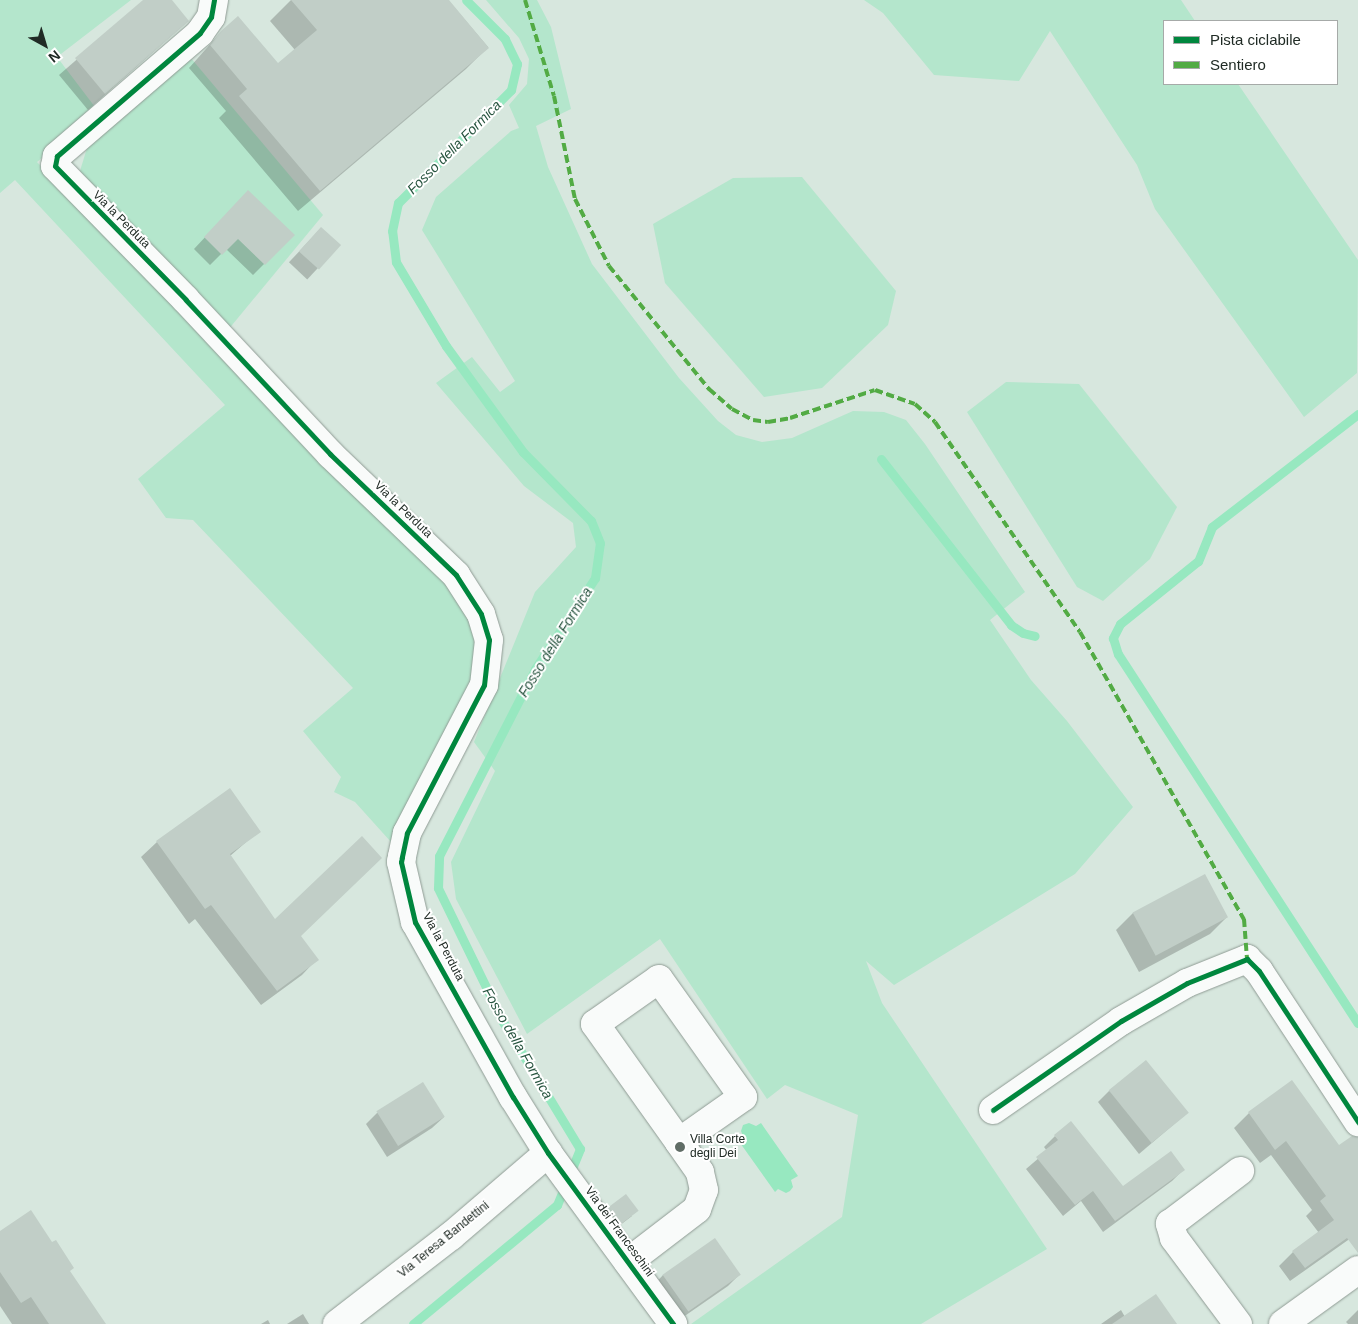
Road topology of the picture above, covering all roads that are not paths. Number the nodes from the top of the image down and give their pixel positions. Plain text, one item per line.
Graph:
1 (214, 0) edge
2 (993, 1110) dead end
3 (1358, 1122) edge
4 (679, 1142) junction
5 (548, 1153) junction
6 (1240, 1171) dead end
7 (628, 1262) junction
8 (1358, 1270) edge
9 (338, 1324) edge
10 (674, 1324) edge
11 (1238, 1324) edge
12 (1283, 1324) edge

1 - 5 street, Via la Perduta
2 - 3 street
4 - 4 street
4 - 7 street, Via dei Franceschini
5 - 7 street, Via dei Franceschini
5 - 9 street, Via Teresa Bandettini
6 - 11 street
7 - 10 street, Via dei Franceschini
8 - 12 street

